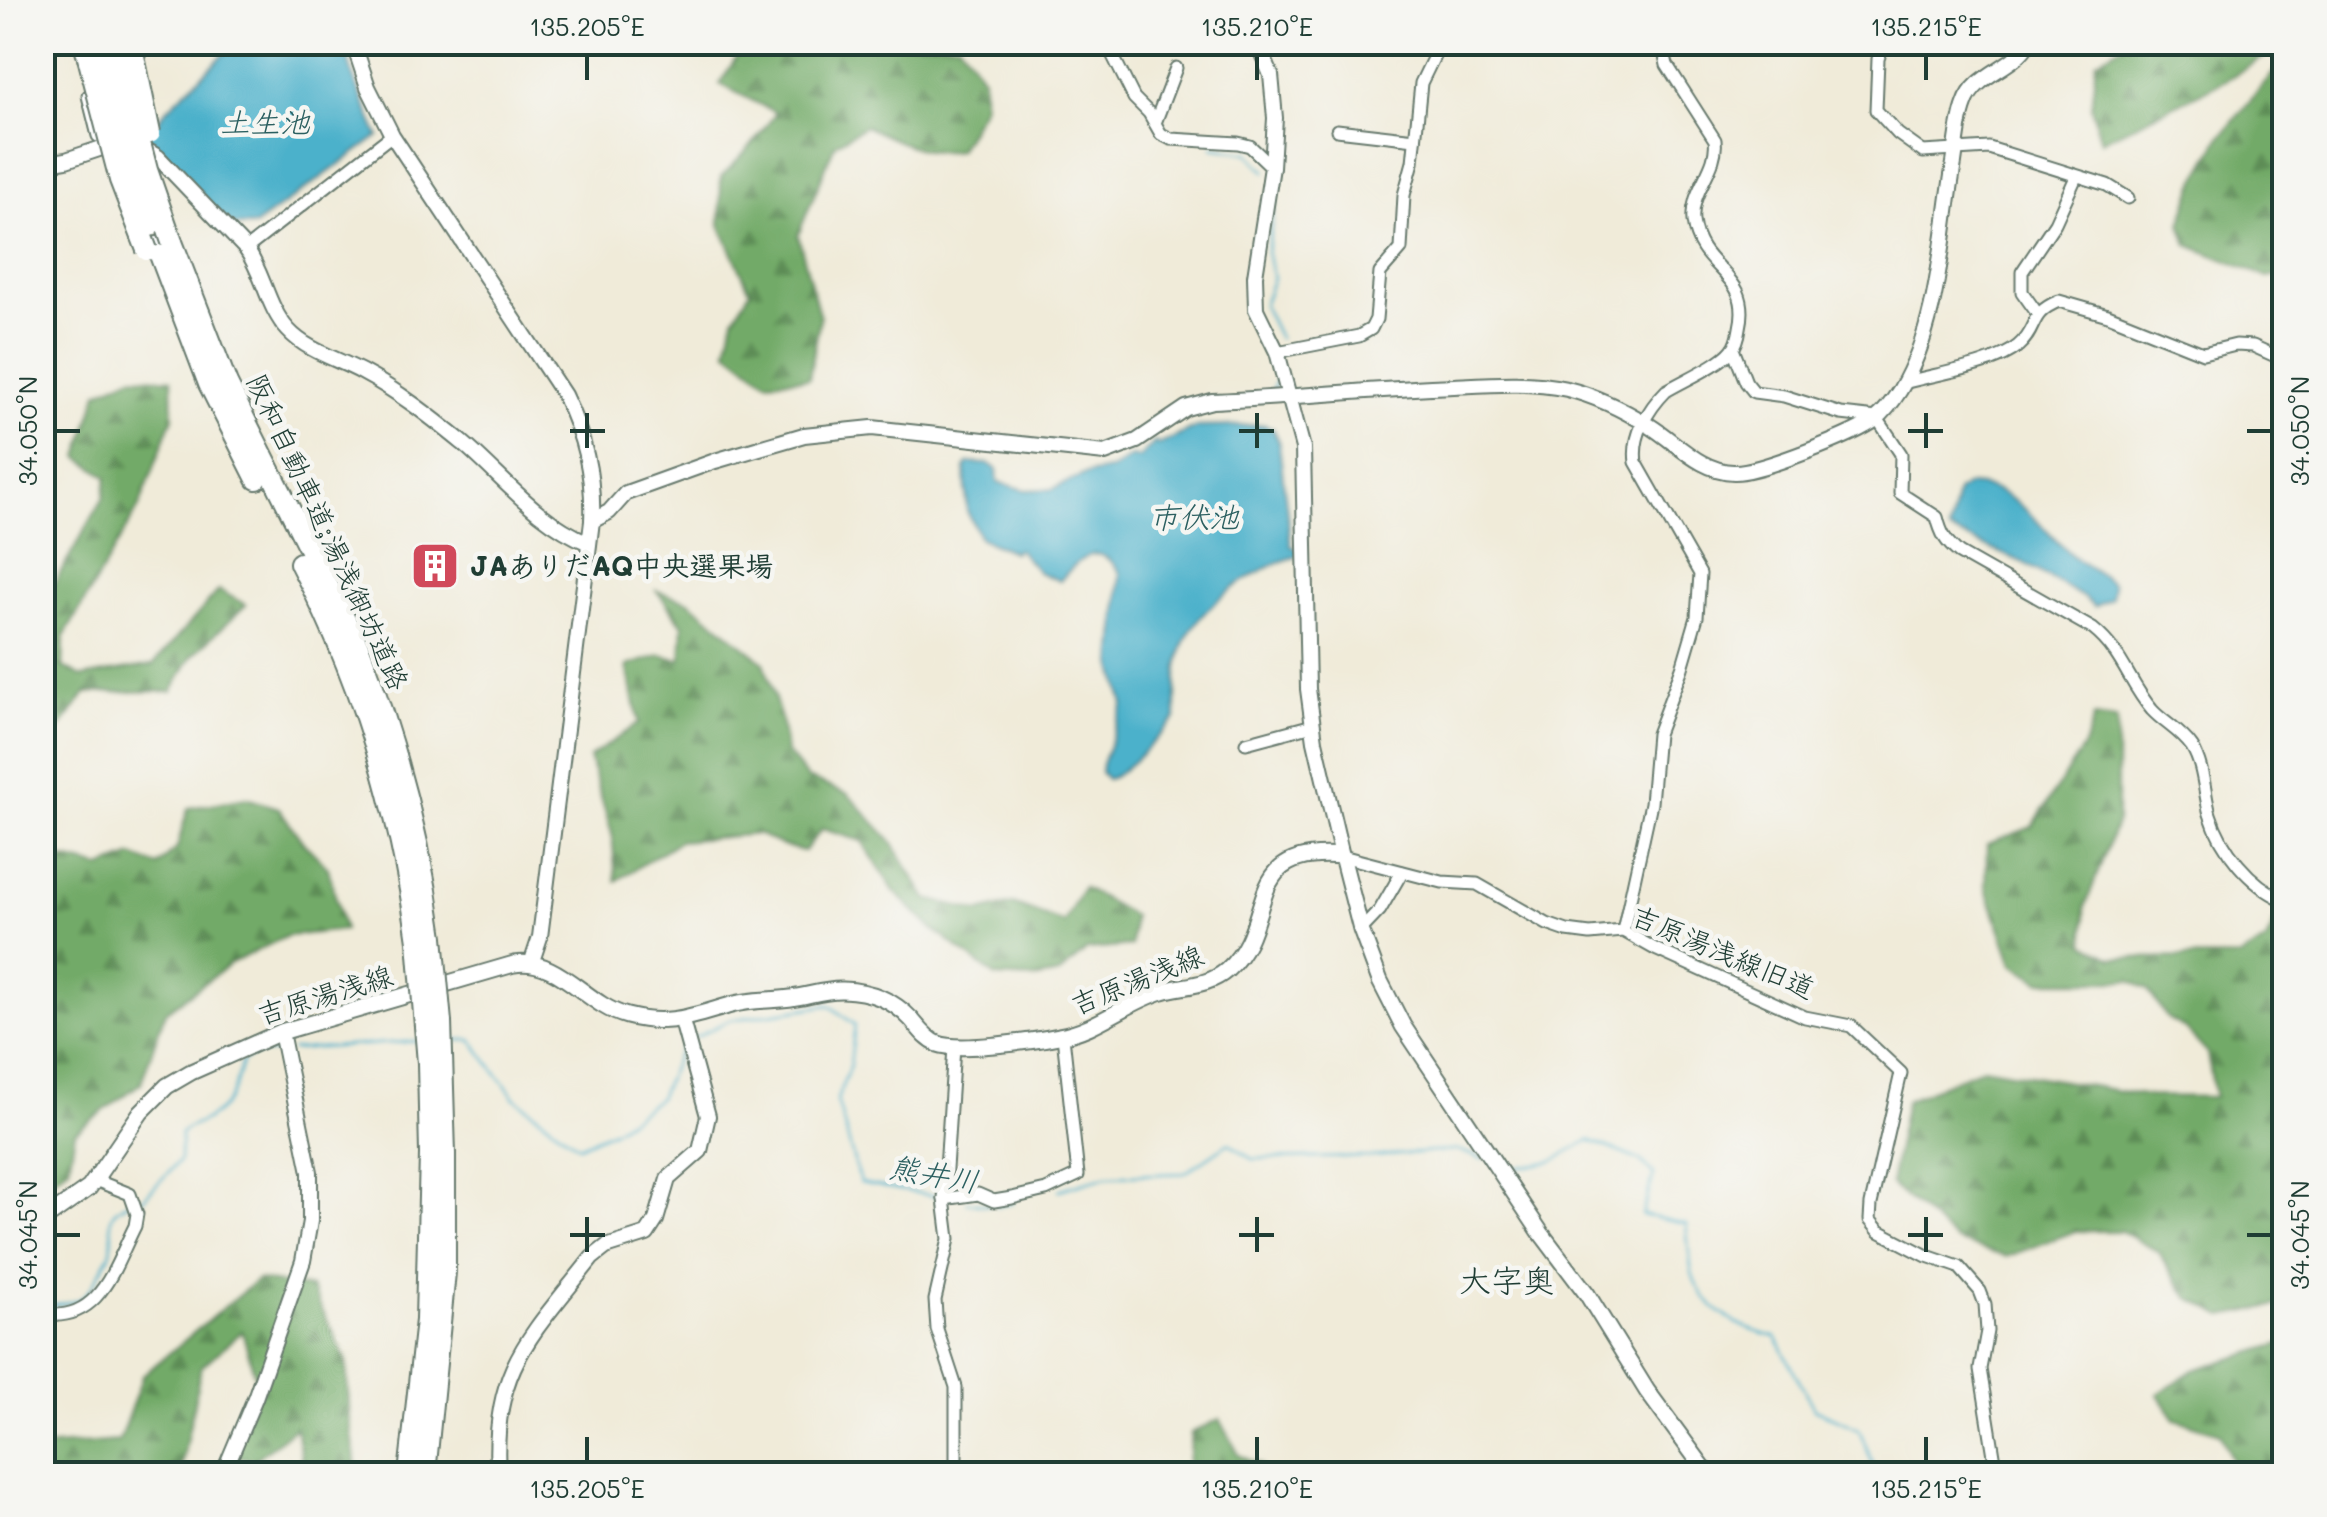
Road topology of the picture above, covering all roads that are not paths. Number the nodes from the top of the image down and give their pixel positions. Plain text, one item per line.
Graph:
1 (81, 42) edge
2 (100, 42) edge
3 (114, 42) edge
4 (134, 42) edge
5 (1258, 42) edge
6 (1344, 42) edge
7 (1388, 42) edge
8 (1441, 42) edge
9 (1662, 42) edge
10 (1884, 42) edge
11 (2029, 42) edge
12 (1108, 46) dead end
13 (358, 47) edge
14 (1176, 68) dead end
15 (91, 110) junction
16 (1155, 123) junction
17 (1337, 130) dead end
18 (392, 135) junction
19 (1415, 139) junction
20 (101, 146) junction
21 (1956, 150) junction
22 (42, 164) edge
23 (1272, 167) junction
24 (2076, 178) junction
25 (2128, 198) dead end
26 (164, 245) junction
27 (246, 248) junction
28 (2037, 314) junction
29 (1732, 349) junction
30 (1277, 352) junction
31 (2284, 360) edge
32 (1904, 382) junction
33 (1291, 398) junction
34 (1877, 418) junction
35 (1645, 422) junction
36 (592, 521) junction
37 (588, 543) junction
38 (1313, 725) junction
39 (1246, 743) dead end
40 (1342, 856) junction
41 (1402, 872) junction
42 (2284, 900) edge
43 (1361, 930) junction
44 (1622, 930) junction
45 (426, 939) junction
46 (532, 962) junction
47 (682, 1021) junction
48 (282, 1032) junction
49 (1063, 1036) junction
50 (954, 1047) junction
51 (94, 1180) junction
52 (944, 1198) junction
53 (42, 1221) edge
54 (42, 1314) edge
55 (432, 1336) junction
56 (224, 1474) edge
57 (409, 1474) edge
58 (425, 1474) edge
59 (498, 1474) edge
60 (956, 1474) edge
61 (1708, 1474) edge
62 (1997, 1474) edge

1 - 15 street
1 - 26 highway, bridge
2 - 26 highway, 阪和自動車道;湯浅御坊道路, bridge
3 - 26 highway, 阪和自動車道;湯浅御坊道路, bridge
4 - 15 street
4 - 26 highway, bridge
5 - 23 street
6 - 7 street
8 - 19 street
9 - 29 street
10 - 21 street
11 - 21 street
12 - 16 street
13 - 18 street
14 - 16 street
15 - 20 street
16 - 23 street
17 - 19 street
18 - 27 street
18 - 36 street
19 - 30 street
20 - 22 street
20 - 27 street
21 - 24 street
21 - 32 street
23 - 30 street
24 - 25 street
24 - 28 street
26 - 45 highway, 阪和自動車道;湯浅御坊道路
26 - 45 highway, 阪和自動車道;湯浅御坊道路
27 - 37 street
28 - 31 street
28 - 32 street
29 - 34 street
29 - 35 street
30 - 33 street
32 - 34 street
33 - 35 street
33 - 36 street
33 - 38 street
34 - 35 street
34 - 42 street
35 - 44 street
36 - 37 street
37 - 46 street
38 - 39 street
38 - 40 street
40 - 41 street, 吉原湯浅線旧道
40 - 43 main road
40 - 49 main road, 吉原湯浅線
41 - 43 street
41 - 44 street, 吉原湯浅線旧道
43 - 61 main road
44 - 62 street, 吉原湯浅線旧道
45 - 55 highway, 阪和自動車道;湯浅御坊道路, bridge
46 - 47 main road
46 - 48 main road, 吉原湯浅線
47 - 50 main road
47 - 59 street
48 - 51 main road, 吉原湯浅線
48 - 56 street
49 - 50 main road, 吉原湯浅線
49 - 52 street
50 - 52 street
51 - 53 main road, 吉原湯浅線
51 - 54 street
52 - 60 street
55 - 57 highway, 阪和自動車道;湯浅御坊道路
55 - 58 highway, 阪和自動車道;湯浅御坊道路

